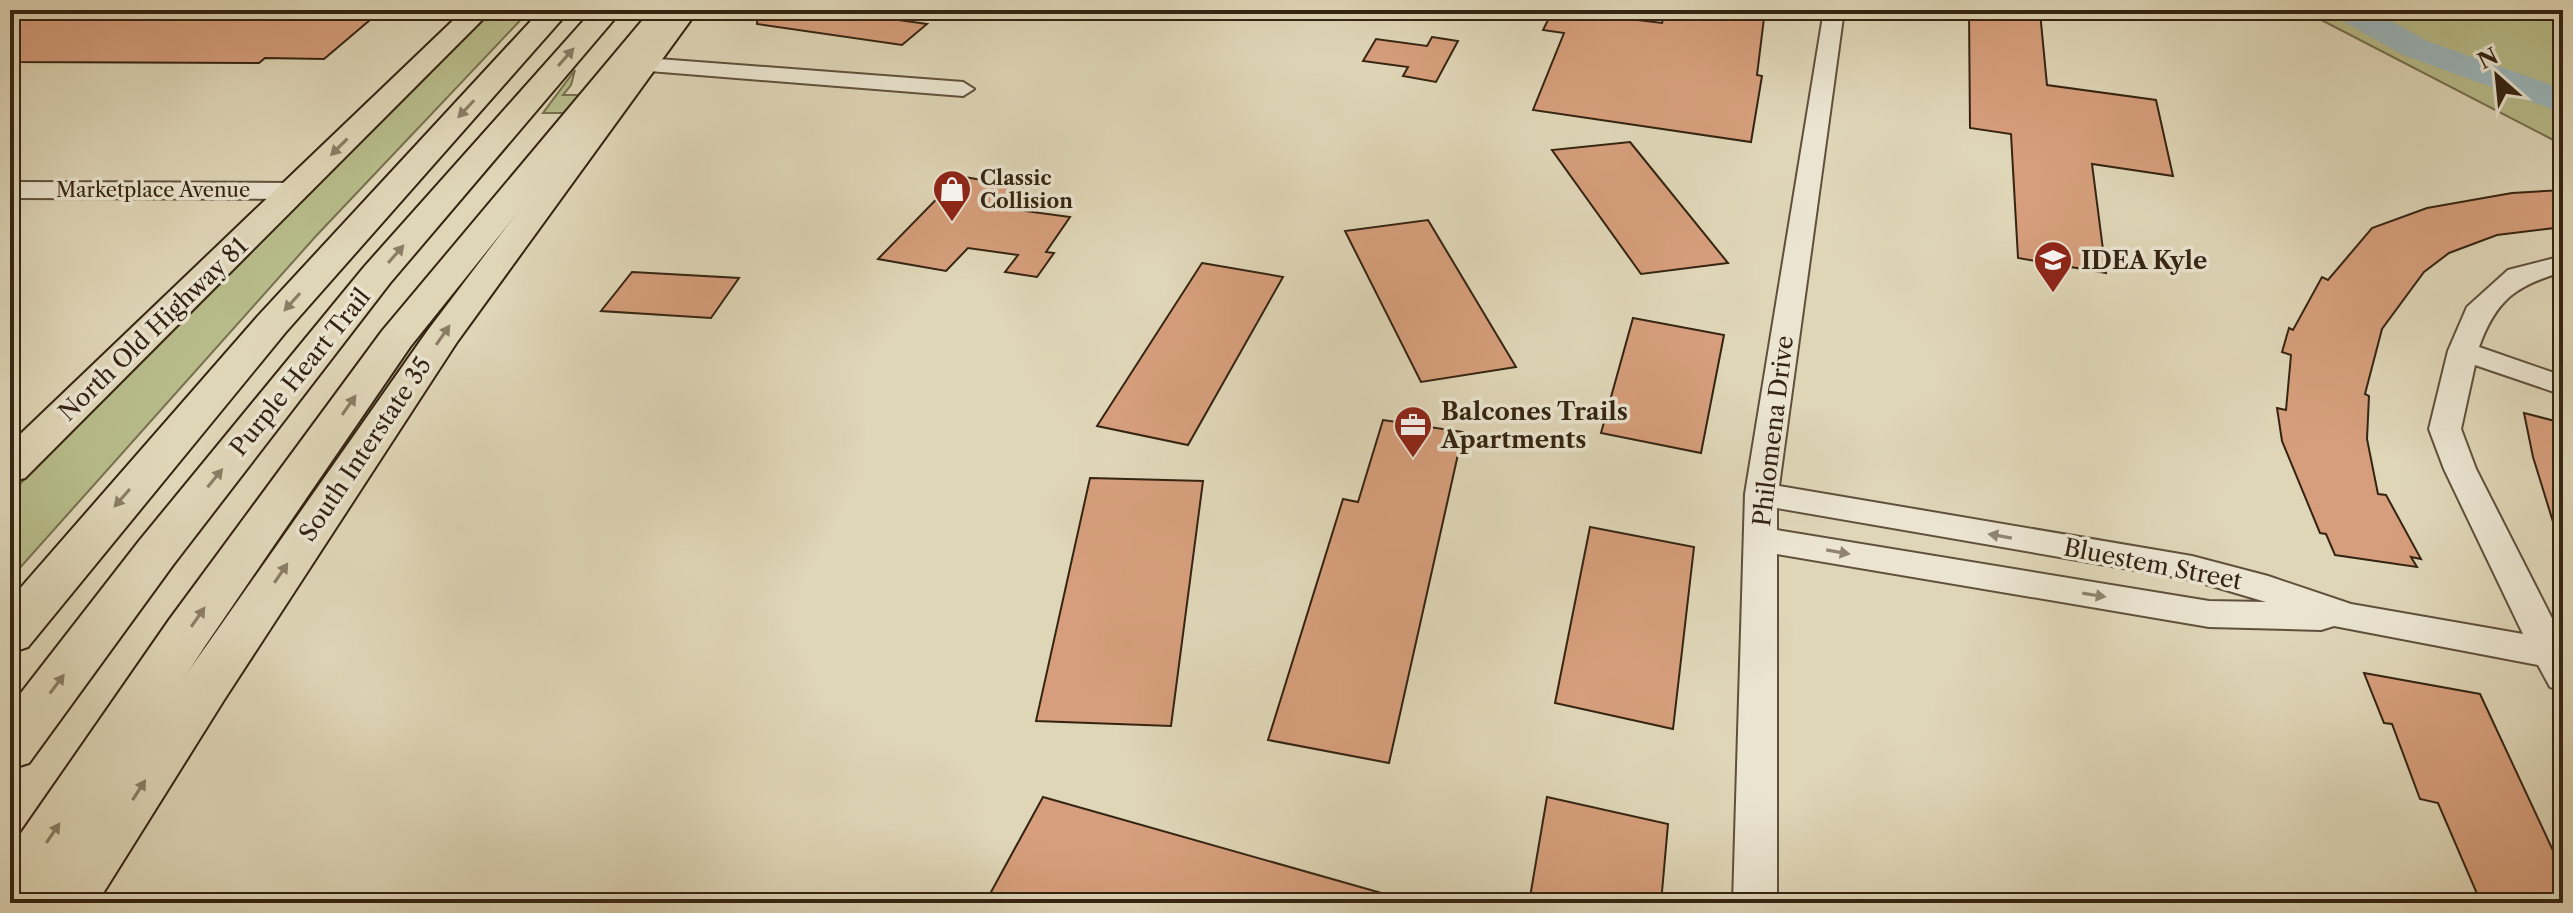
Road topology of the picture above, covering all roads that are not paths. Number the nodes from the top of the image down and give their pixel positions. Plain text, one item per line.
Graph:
1 (479, 10) edge
2 (556, 10) edge
3 (608, 10) edge
4 (666, 10) edge
5 (685, 10) edge
6 (1834, 10) edge
7 (645, 65) junction
8 (963, 89) dead end
9 (10, 190) edge
10 (296, 191) junction
11 (2563, 264) edge
12 (2463, 351) junction
13 (2563, 386) edge
14 (10, 468) edge
15 (1761, 494) junction
16 (1761, 539) junction
17 (2049, 544) junction
18 (2056, 589) junction
19 (2348, 617) junction
20 (10, 634) edge
21 (2559, 661) edge
22 (10, 747) edge
23 (10, 898) edge
24 (66, 903) edge
25 (1755, 903) edge

1 -> 10 main road
2 -> 20 highway, Purple Heart Trail
22 -> 3 highway, Purple Heart Trail
23 -> 4 highway
5 - 7 main road, South Interstate 35
6 - 15 street, Philomena Drive
7 - 8 street
24 -> 7 main road, South Interstate 35
9 - 10 street, Marketplace Avenue
10 - 14 main road, North Old Highway 81
11 - 12 street
12 - 13 street
12 - 21 street
15 - 16 street, Philomena Drive
17 -> 15 street, Bluestem Street
16 -> 18 street, Bluestem Street
16 - 25 street, Philomena Drive
17 - 18 street, Bluestem Street
17 - 19 street, Bluestem Street
18 -> 19 street, Bluestem Street
19 - 21 street, Bluestem Street

